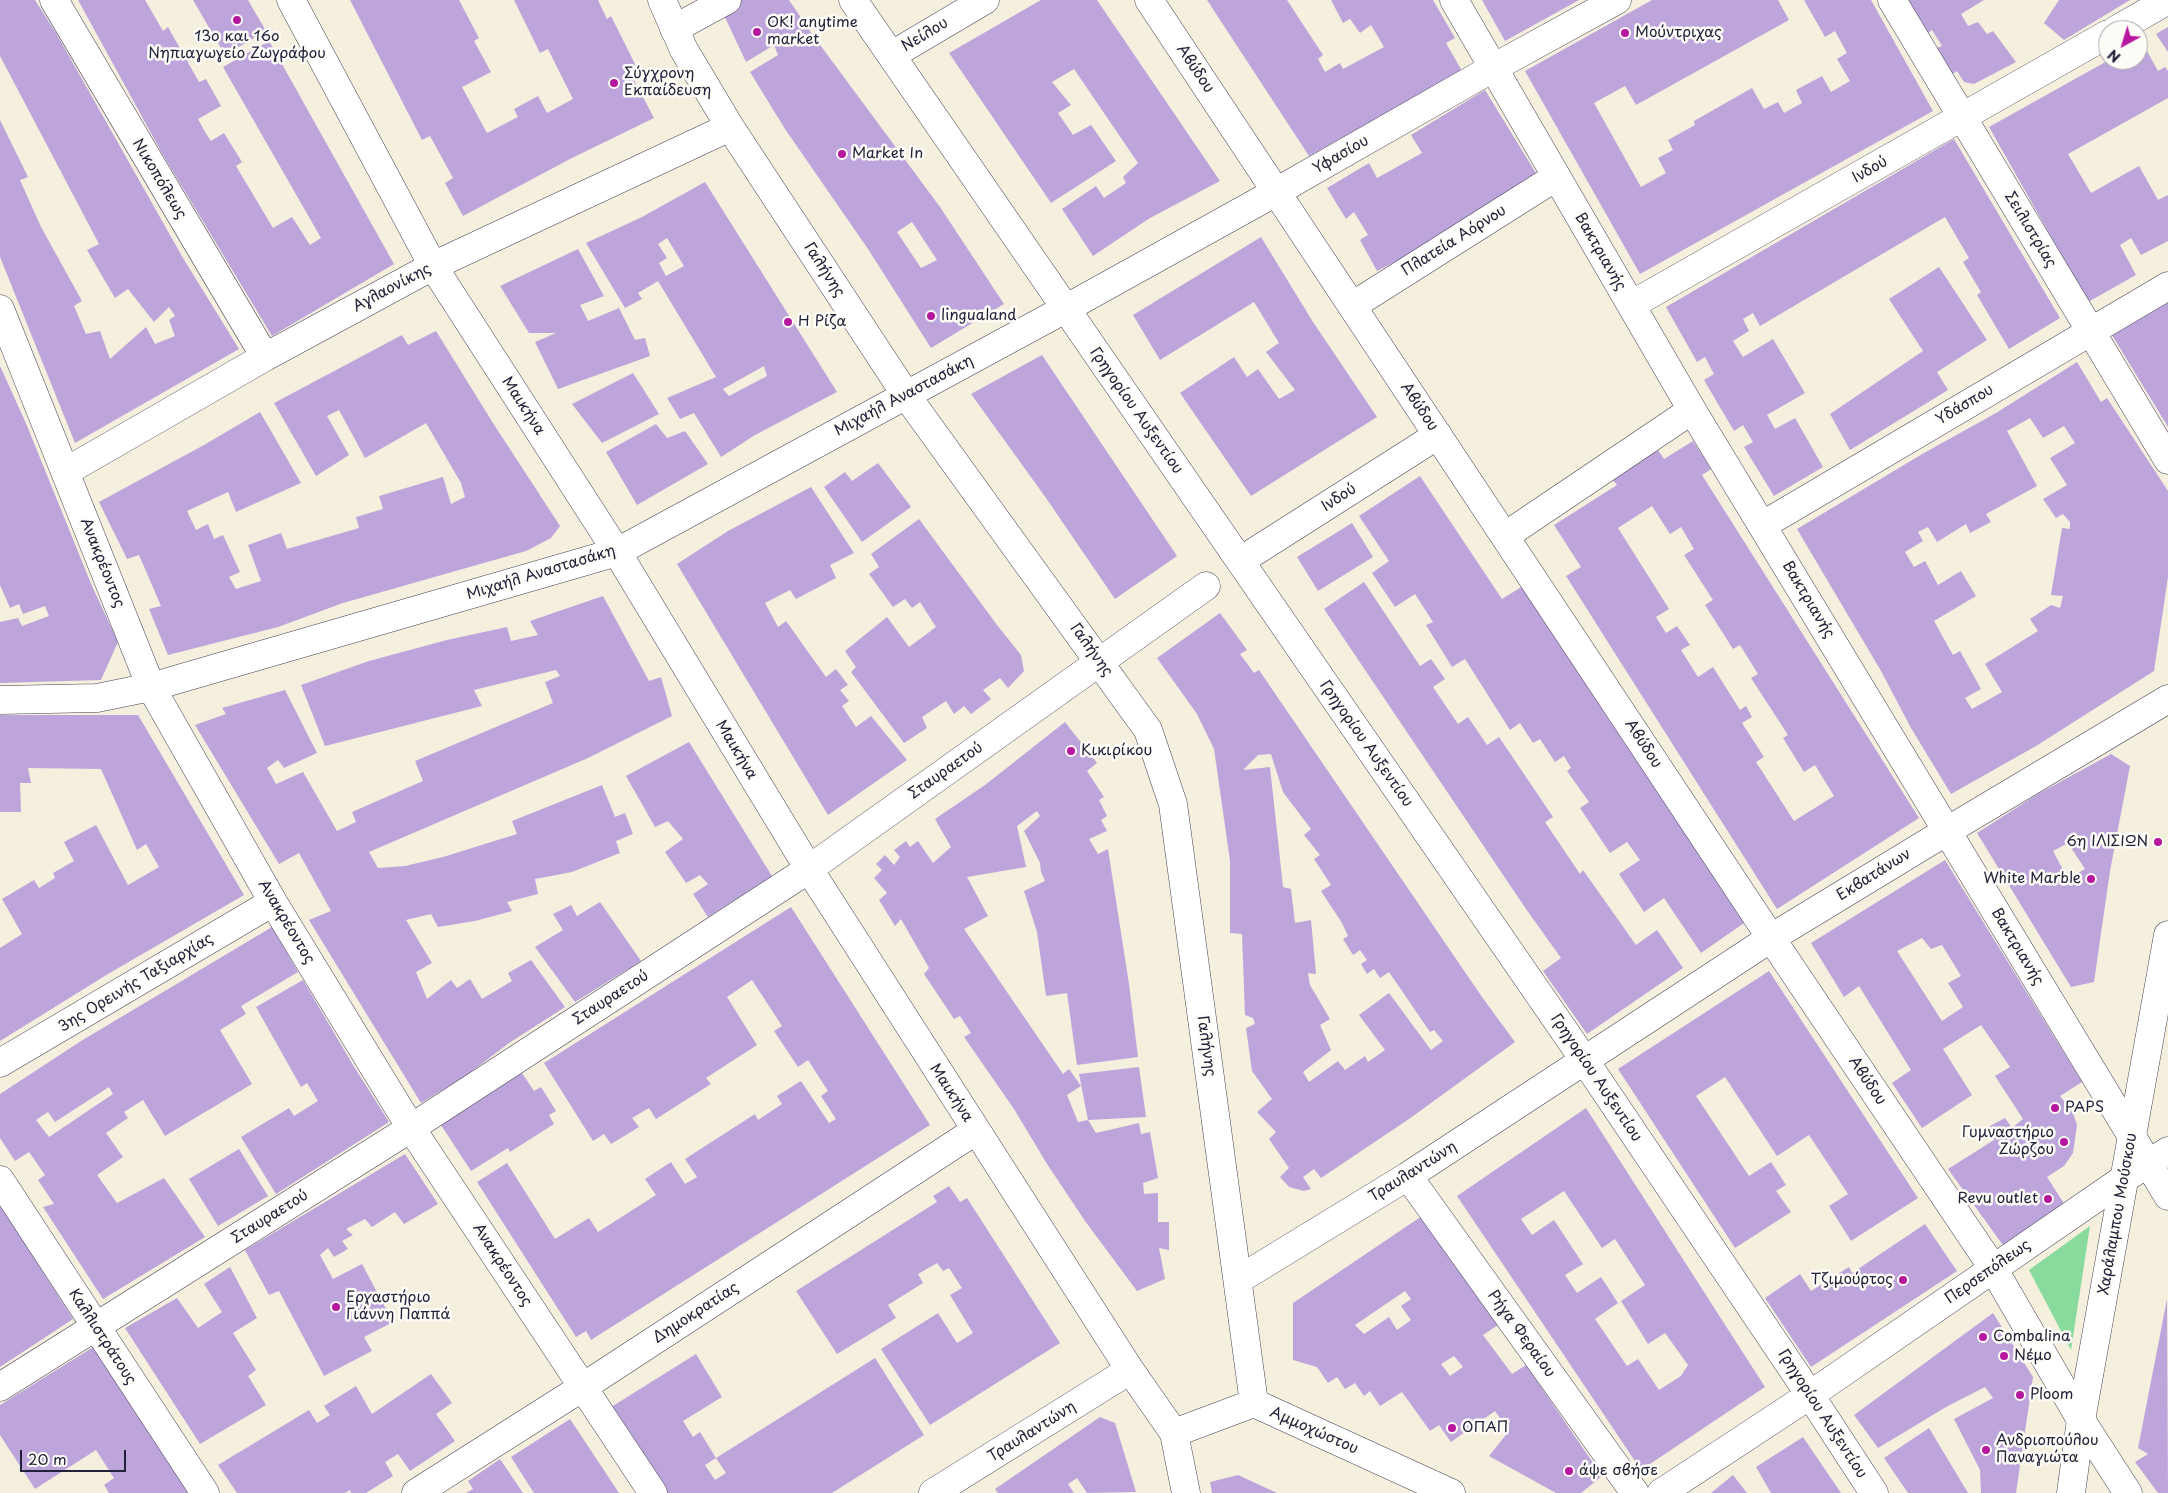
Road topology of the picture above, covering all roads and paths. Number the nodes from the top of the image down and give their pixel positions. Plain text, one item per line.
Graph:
1 (54, 0) edge
2 (291, 0) edge
3 (662, 0) edge
4 (727, 0) edge
5 (853, 0) edge
6 (985, 0) edge
7 (1149, 0) edge
8 (1454, 0) edge
9 (1617, 0) edge
10 (1892, 0) edge
11 (2168, 0) edge
12 (2133, 20) edge
13 (674, 29) junction
14 (2098, 40) edge
15 (892, 55) junction
16 (1493, 68) junction
17 (1962, 117) junction
18 (730, 127) junction
19 (1556, 177) junction
20 (1276, 192) junction
21 (433, 266) junction
22 (2168, 286) edge
23 (1631, 305) junction
24 (1352, 306) junction
25 (0, 309) edge
26 (1065, 309) junction
27 (2090, 331) junction
28 (8, 347) edge
29 (265, 357) junction
30 (906, 395) junction
31 (1692, 410) junction
32 (1438, 435) junction
33 (2168, 460) edge
34 (66, 472) junction
35 (1763, 525) junction
36 (1505, 536) junction
37 (617, 552) junction
38 (1240, 562) junction
39 (1206, 586) dead end
40 (1100, 662) junction
41 (152, 687) junction
42 (2168, 699) edge
43 (0, 700) edge
44 (1947, 830) junction
45 (809, 869) junction
46 (273, 902) junction
47 (2168, 935) edge
48 (1771, 938) junction
49 (1585, 1061) junction
50 (0, 1063) edge
51 (411, 1128) junction
52 (975, 1131) junction
53 (2132, 1139) junction
54 (2158, 1157) edge
55 (1408, 1176) junction
56 (2125, 1178) junction
57 (0, 1180) edge
58 (2168, 1196) edge
59 (1993, 1268) junction
60 (1238, 1280) junction
61 (95, 1326) junction
62 (1130, 1370) junction
63 (0, 1387) edge
64 (583, 1387) junction
65 (1810, 1395) junction
66 (1254, 1403) junction
67 (2081, 1420) junction
68 (1174, 1433) junction
69 (205, 1493) edge
70 (416, 1493) edge
71 (653, 1493) edge
72 (933, 1493) edge
73 (1186, 1493) edge
74 (1451, 1493) edge
75 (1634, 1493) edge
76 (1660, 1493) edge
77 (1874, 1493) edge
78 (2071, 1493) edge
79 (2128, 1493) edge

1 - 29 street, Νικοπόλεως
2 - 21 street, Μαικήνα
3 - 13 street, Γαλήνης
4 - 13 street
5 - 15 street, Γρηγορίου Αυξεντίου
6 - 15 street, Νείλου
7 - 20 street, Αβύδου
8 - 16 street, Βακτριανής
9 - 16 street, Υφασίου
10 - 17 street, Σειλιστρίας
11 - 12 street
13 - 18 street, Γαλήνης
14 - 17 street, Ινδού
15 - 26 street, Γρηγορίου Αυξεντίου
16 - 19 street, Βακτριανής
16 - 20 street, Υφασίου
17 - 23 street, Ινδού
17 - 27 street, Σειλιστρίας
18 - 21 street, Αγλαονίκης
18 - 30 street, Γαλήνης
19 - 23 street, Βακτριανής
19 - 24 street, Πλατεία Αόρνου
20 - 24 street, Αβύδου
20 - 26 street, Υφασίου
21 - 29 street, Αγλαονίκης
21 - 37 street, Μαικήνα
22 - 27 street, Υδάσπου
23 - 31 street, Βακτριανής
24 - 32 street, Αβύδου
25 - 28 street, Ανακρέοντος
26 - 30 street, Μιχαήλ Αναστασάκη
26 - 38 street, Γρηγορίου Αυξεντίου
27 - 33 street, Σειλιστρίας
27 - 35 street, Υδάσπου
28 - 34 street, Ανακρέοντος
29 - 34 street, Αγλαονίκης
30 - 37 street, Μιχαήλ Αναστασάκη
30 - 40 street, Γαλήνης
31 - 35 street, Βακτριανής
31 - 36 street
32 - 36 street, Αβύδου
32 - 38 street, Ινδού
34 - 41 street, Ανακρέοντος
35 - 44 street, Βακτριανής
36 - 48 street, Αβύδου
37 - 41 street, Μιχαήλ Αναστασάκη
37 - 45 street, Μαικήνα
38 - 49 street, Γρηγορίου Αυξεντίου
39 - 40 street, Σταυραετού
40 - 45 street, Σταυραετού
40 - 60 street, Γαλήνης
41 - 43 street, Μιχαήλ Αναστασάκη
41 - 46 street, Ανακρέοντος
42 - 44 street, Εκβατάνων
44 - 48 street, Εκβατάνων
44 - 53 street, Βακτριανής
45 - 51 street, Σταυραετού
45 - 52 street, Μαικήνα
46 - 50 street, 3ης Ορεινής Ταξιαρχίας
46 - 51 street, Ανακρέοντος
47 - 53 street, Χαράλαμπου Μούσκου
48 - 49 street, Εκβατάνων
48 - 59 street, Αβύδου
49 - 55 street, Τραυλαντώνη
49 - 65 street, Γρηγορίου Αυξεντίου
51 - 61 street, Σταυραετού
51 - 64 street, Ανακρέοντος
52 - 62 street, Μαικήνα
52 - 64 street, Δημοκρατίας
53 - 54 street, Βακτριανής
53 - 56 street, Χαράλαμπου Μούσκου
54 - 56 street, Περσεπόλεως
54 - 58 street, Βακτριανής
55 - 60 street, Τραυλαντώνη
55 - 75 street, Ρήγα Φεραίου
56 - 59 street, Περσεπόλεως
56 - 67 street, Χαράλαμπου Μούσκου
57 - 61 street, Καλλιστράτους
59 - 65 street, Περσεπόλεως
59 - 67 street, Αβύδου
60 - 66 street, Γαλήνης
61 - 63 street, Σταυραετού
61 - 69 street, Καλλιστράτους
62 - 68 street, Μαικήνα
62 - 72 street, Τραυλαντώνη
64 - 70 street, Δημοκρατίας
64 - 71 street, Ανακρέοντος
65 - 76 street, Περσεπόλεως
65 - 77 street, Γρηγορίου Αυξεντίου
66 - 68 street, Αμμοχώστου
66 - 74 street, Αμμοχώστου
67 - 78 street, Χαράλαμπου Μούσκου
67 - 79 street, Αβύδου
68 - 73 street, Μαικήνα

